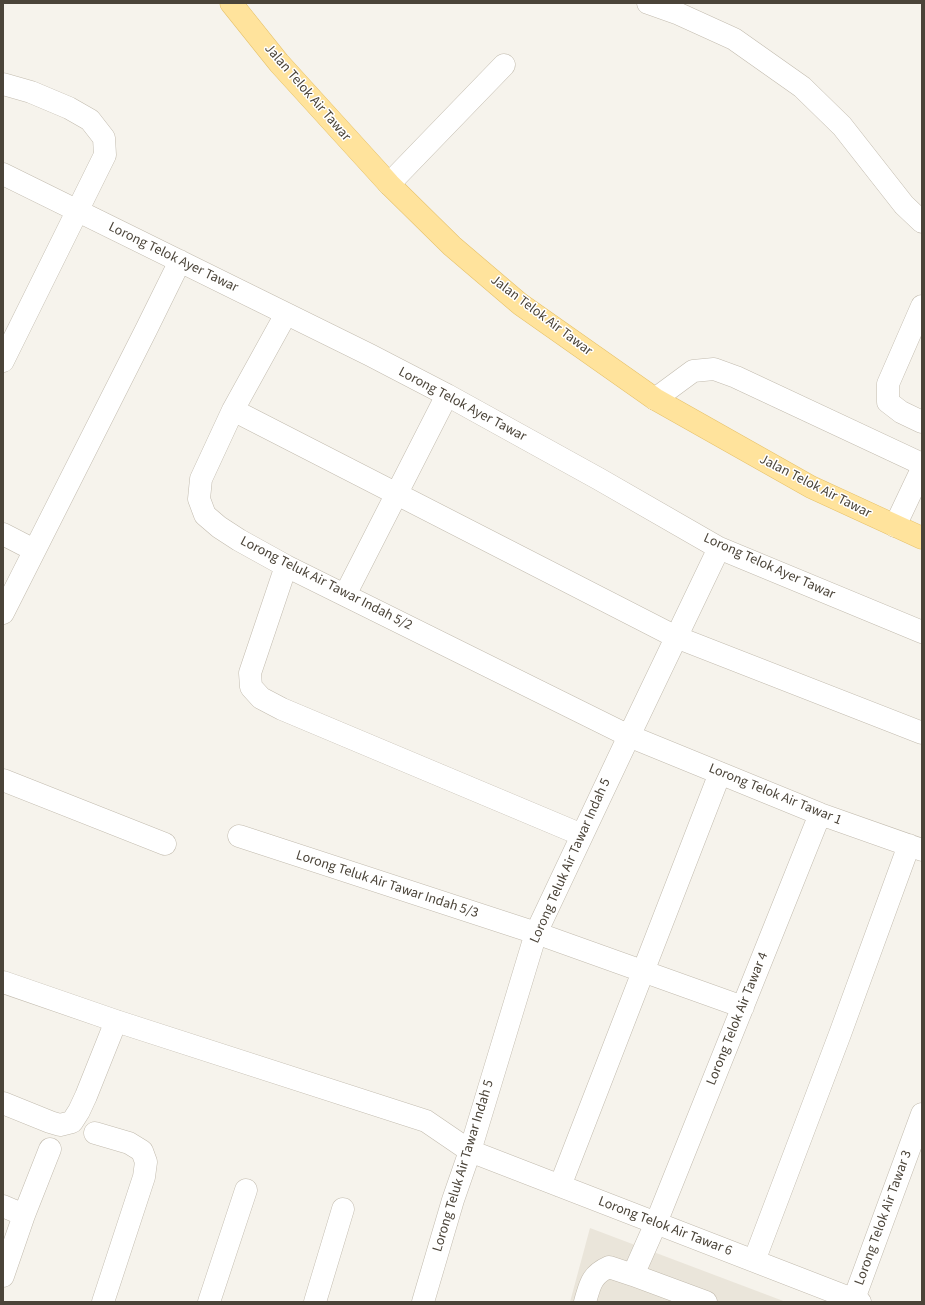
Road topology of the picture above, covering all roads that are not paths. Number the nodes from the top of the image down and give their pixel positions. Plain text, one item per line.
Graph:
1 (230, 3) edge
2 (648, 3) edge
3 (504, 65) dead end
4 (3, 84) edge
5 (3, 174) edge
6 (389, 184) junction
7 (77, 211) junction
8 (922, 222) edge
9 (180, 262) junction
10 (922, 306) edge
11 (286, 314) junction
12 (3, 361) edge
13 (447, 396) junction
14 (654, 398) junction
15 (233, 410) junction
16 (922, 422) edge
17 (922, 464) edge
18 (922, 469) edge
19 (397, 494) junction
20 (895, 526) junction
21 (3, 534) edge
22 (922, 538) edge
23 (719, 548) junction
24 (34, 550) junction
25 (286, 566) junction
26 (345, 595) junction
27 (3, 613) edge
28 (922, 632) edge
29 (676, 637) junction
30 (922, 734) edge
31 (628, 736) junction
32 (720, 773) junction
33 (3, 780) edge
34 (820, 814) junction
35 (239, 836) dead end
36 (582, 836) junction
37 (165, 844) dead end
38 (915, 847) edge
39 (536, 933) junction
40 (644, 971) junction
41 (3, 982) edge
42 (743, 1007) junction
43 (116, 1021) junction
44 (3, 1103) edge
45 (922, 1114) edge
46 (95, 1132) dead end
47 (50, 1149) dead end
48 (470, 1151) junction
49 (560, 1186) junction
50 (246, 1190) dead end
51 (3, 1206) edge
52 (343, 1209) dead end
53 (24, 1215) junction
54 (656, 1223) junction
55 (754, 1261) junction
56 (633, 1275) junction
57 (3, 1276) edge
58 (857, 1301) edge
59 (103, 1302) edge
60 (210, 1302) edge
61 (315, 1302) edge
62 (423, 1302) edge
63 (585, 1302) edge
64 (706, 1302) edge

1 - 6 main road, Jalan Telok Air Tawar
2 - 8 street
3 - 6 street
4 - 7 street
5 - 7 street, Lorong Telok Ayer Tawar
6 - 14 main road, Jalan Telok Air Tawar
7 - 9 street, Lorong Telok Ayer Tawar
7 - 12 street
9 - 11 street, Lorong Telok Ayer Tawar
9 - 24 street
10 - 16 street
11 - 13 street, Lorong Telok Ayer Tawar
11 - 15 street, Lorong Teluk Air Tawar Indah 5/2
13 - 19 street
13 - 23 street, Lorong Telok Ayer Tawar
14 - 17 street
14 - 20 main road, Jalan Telok Air Tawar
15 - 19 street
15 - 25 street, Lorong Teluk Air Tawar Indah 5/2
18 - 20 street
19 - 26 street
19 - 29 street
20 - 22 main road, Jalan Telok Air Tawar
21 - 24 street
23 - 28 street, Lorong Telok Ayer Tawar
23 - 29 street, Lorong Teluk Air Tawar Indah 5
24 - 27 street
25 - 26 street, Lorong Teluk Air Tawar Indah 5/2
25 - 36 street
26 - 31 street, Lorong Teluk Air Tawar Indah 5/2
29 - 30 street
29 - 31 street, Lorong Teluk Air Tawar Indah 5
31 - 32 street, Lorong Telok Air Tawar 1
31 - 36 street, Lorong Teluk Air Tawar Indah 5
32 - 34 street, Lorong Telok Air Tawar 1
32 - 40 street
33 - 37 street
34 - 38 street, Lorong Telok Air Tawar 1
34 - 42 street, Lorong Telok Air Tawar 4
35 - 39 street, Lorong Teluk Air Tawar Indah 5/3
36 - 39 street, Lorong Teluk Air Tawar Indah 5
38 - 55 street
39 - 40 street, Lorong Teluk Air Tawar Indah 5/3
39 - 48 street, Lorong Teluk Air Tawar Indah 5
40 - 42 street, Lorong Teluk Air Tawar Indah 5/3
40 - 49 street
41 - 43 street, Lorong Telok Air Tawar 6
42 - 54 street, Lorong Telok Air Tawar 4
43 - 44 street
43 - 48 street, Lorong Telok Air Tawar 6
45 - 58 street, Lorong Telok Air Tawar 3
46 - 59 street
47 - 53 street
48 - 49 street, Lorong Telok Air Tawar 6
48 - 62 street, Lorong Teluk Air Tawar Indah 5
49 - 54 street, Lorong Telok Air Tawar 6
50 - 60 street
51 - 53 street
52 - 61 street
53 - 57 street
54 - 55 street, Lorong Telok Air Tawar 6
54 - 56 street, Lorong Telok Air Tawar 4
55 - 58 street, Lorong Telok Air Tawar 6
56 - 63 street
56 - 64 street

